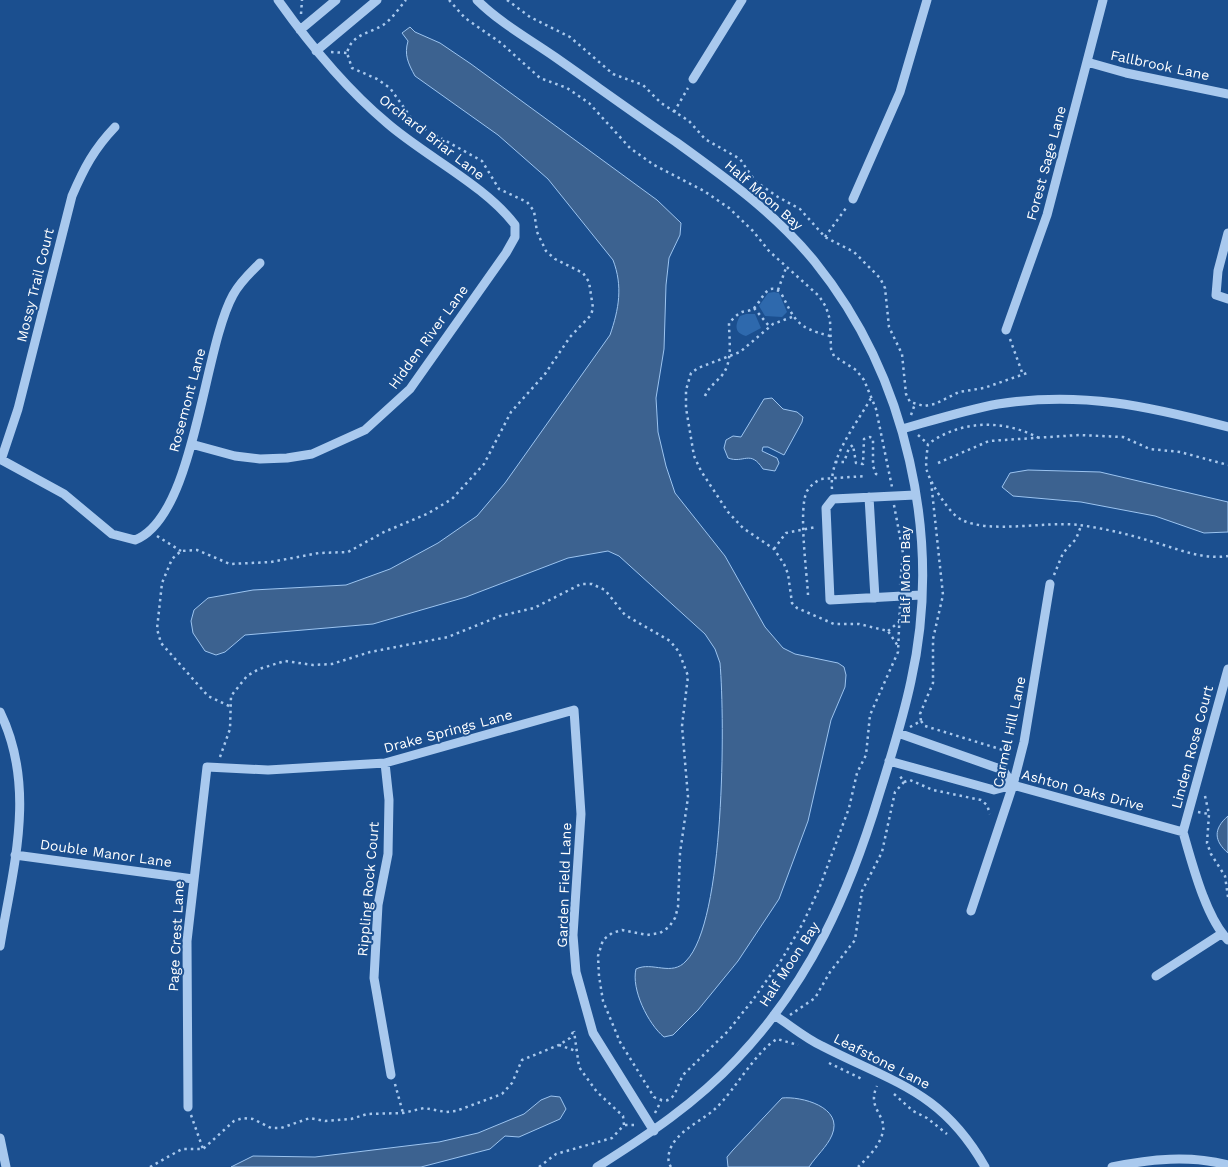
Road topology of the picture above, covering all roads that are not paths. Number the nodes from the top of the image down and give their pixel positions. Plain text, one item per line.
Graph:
1 (278, 0) edge
2 (336, 0) edge
3 (377, 0) edge
4 (477, 0) edge
5 (742, 0) edge
6 (927, 0) edge
7 (1102, 0) edge
8 (300, 30) junction
9 (316, 51) junction
10 (1087, 62) junction
11 (693, 79) road end
12 (1228, 94) edge
13 (115, 127) dead end
14 (853, 199) road end
15 (515, 225) joint
16 (1228, 233) edge
17 (260, 263) dead end
18 (1228, 299) edge
19 (1006, 330) road end
20 (1228, 427) edge
21 (902, 429) junction
22 (191, 444) junction
23 (1, 459) edge
24 (915, 495) junction
25 (869, 497) junction
26 (1050, 584) road end
27 (921, 595) junction
28 (875, 598) junction
29 (1228, 670) edge
30 (574, 710) joint
31 (0, 712) edge
32 (898, 733) junction
33 (890, 760) junction
34 (386, 764) junction
35 (211, 767) joint
36 (1013, 785) junction
37 (1183, 832) junction
38 (15, 855) junction
39 (193, 879) junction
40 (971, 911) dead end
41 (1225, 937) edge
42 (0, 946) edge
43 (1156, 976) dead end
44 (774, 1015) junction
45 (391, 1075) road end
46 (188, 1106) road end
47 (654, 1131) junction
48 (0, 1138) edge
49 (1228, 1165) edge
50 (6, 1167) edge
51 (597, 1167) edge
52 (985, 1167) edge
53 (1112, 1167) edge

1 - 8 street, Orchard Briar Lane
2 - 8 street
3 - 9 street
4 - 21 street, Half Moon Bay
5 - 11 street
6 - 14 street
7 - 10 street, Forest Sage Lane
8 - 9 street, Orchard Briar Lane
9 - 15 street, Orchard Briar Lane
10 - 12 street, Fallbrook Lane
10 - 19 street, Forest Sage Lane
13 - 23 street, Mossy Trail Court
15 - 22 street, Hidden River Lane
16 - 18 street
17 - 22 street, Rosemont Lane
20 - 21 street
21 - 24 street, Half Moon Bay
22 - 23 street, Rosemont Lane
24 - 25 street
24 - 27 street, Half Moon Bay
25 - 28 street
25 - 28 street
26 - 36 street, Carmel Hill Lane
27 - 28 street
27 - 32 street, Half Moon Bay
29 - 37 street, Linden Rose Court
30 - 34 street, Drake Springs Lane
30 - 47 street, Garden Field Lane
31 - 38 street
32 - 33 street, Half Moon Bay
32 - 36 street
33 - 36 street, Ashton Oaks Drive
33 - 44 street, Half Moon Bay
34 - 35 street, Drake Springs Lane
34 - 45 street, Rippling Rock Court
35 - 39 street, Page Crest Lane
36 - 37 street, Ashton Oaks Drive
36 - 40 street, Carmel Hill Lane
37 - 41 street
38 - 39 street, Double Manor Lane
38 - 42 street
39 - 46 street, Page Crest Lane
41 - 43 street
44 - 47 street, Half Moon Bay
44 - 52 street, Leafstone Lane
47 - 51 street, Half Moon Bay
48 - 50 street
49 - 53 street

